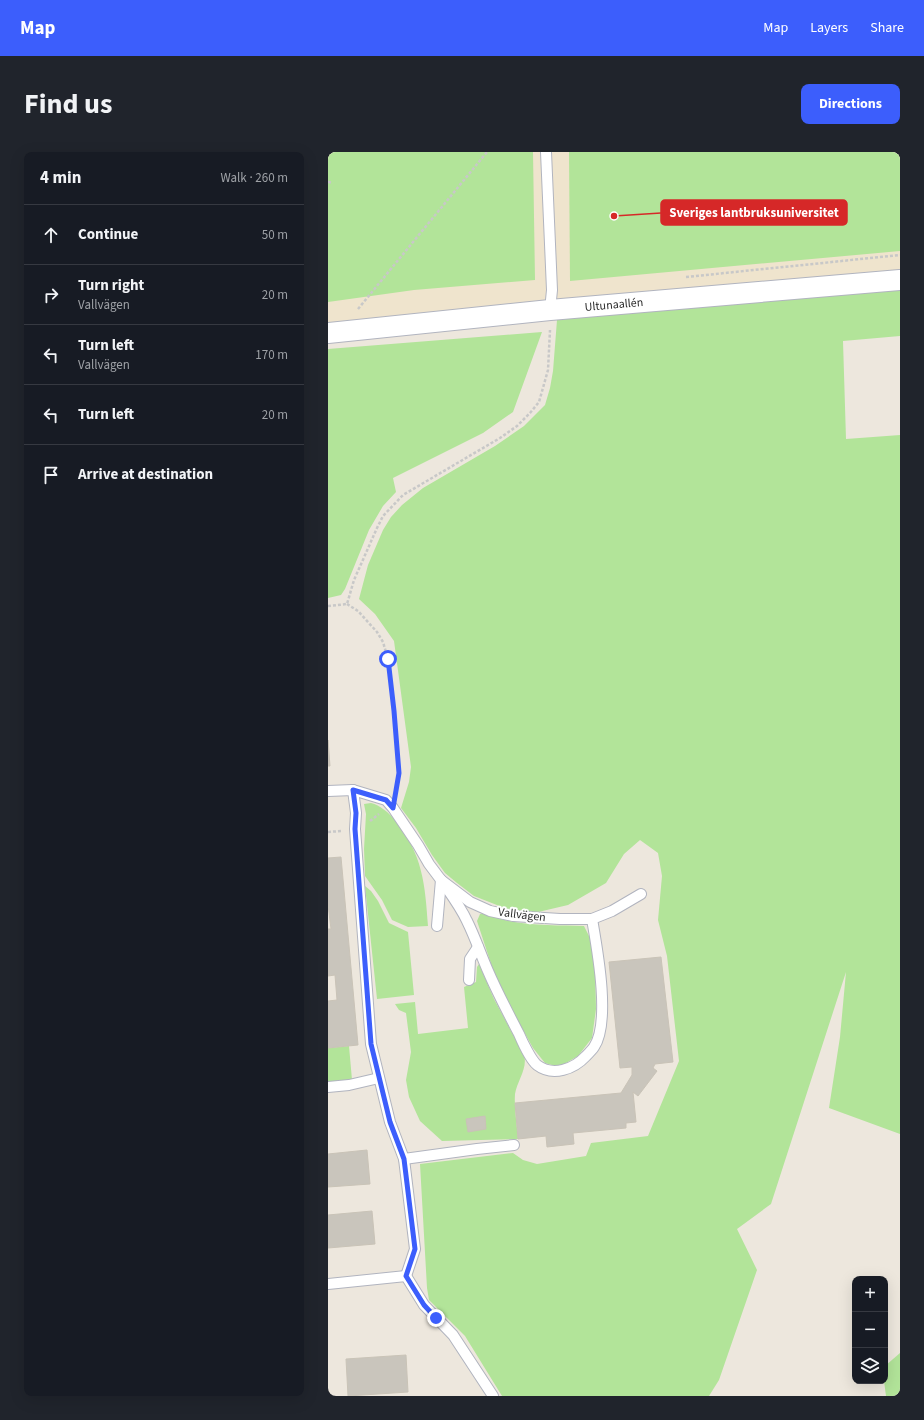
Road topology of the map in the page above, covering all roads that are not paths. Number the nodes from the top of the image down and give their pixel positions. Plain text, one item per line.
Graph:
1 (546, 152) edge
2 (900, 280) edge
3 (550, 310) junction
4 (328, 333) edge
5 (353, 790) junction
6 (328, 791) edge
7 (441, 880) junction
8 (641, 894) dead end
9 (592, 919) junction
10 (437, 926) dead end
11 (478, 947) junction
12 (470, 980) dead end
13 (379, 1078) junction
14 (328, 1087) edge
15 (514, 1145) dead end
16 (404, 1159) junction
17 (406, 1276) junction
18 (328, 1284) edge
19 (493, 1396) edge

1 - 3 lane
2 - 3 street, Ultunaallén
3 - 4 street, Ultunaallén
5 - 6 lane, Vallvägen
5 - 7 lane, Vallvägen
5 - 13 lane
7 - 9 lane, Vallvägen
7 - 10 lane
7 - 11 lane
8 - 9 lane, Vallvägen
9 - 11 lane
11 - 12 lane
13 - 14 lane
13 - 16 lane
15 - 16 lane
16 - 17 lane
17 - 18 lane
17 - 19 lane

